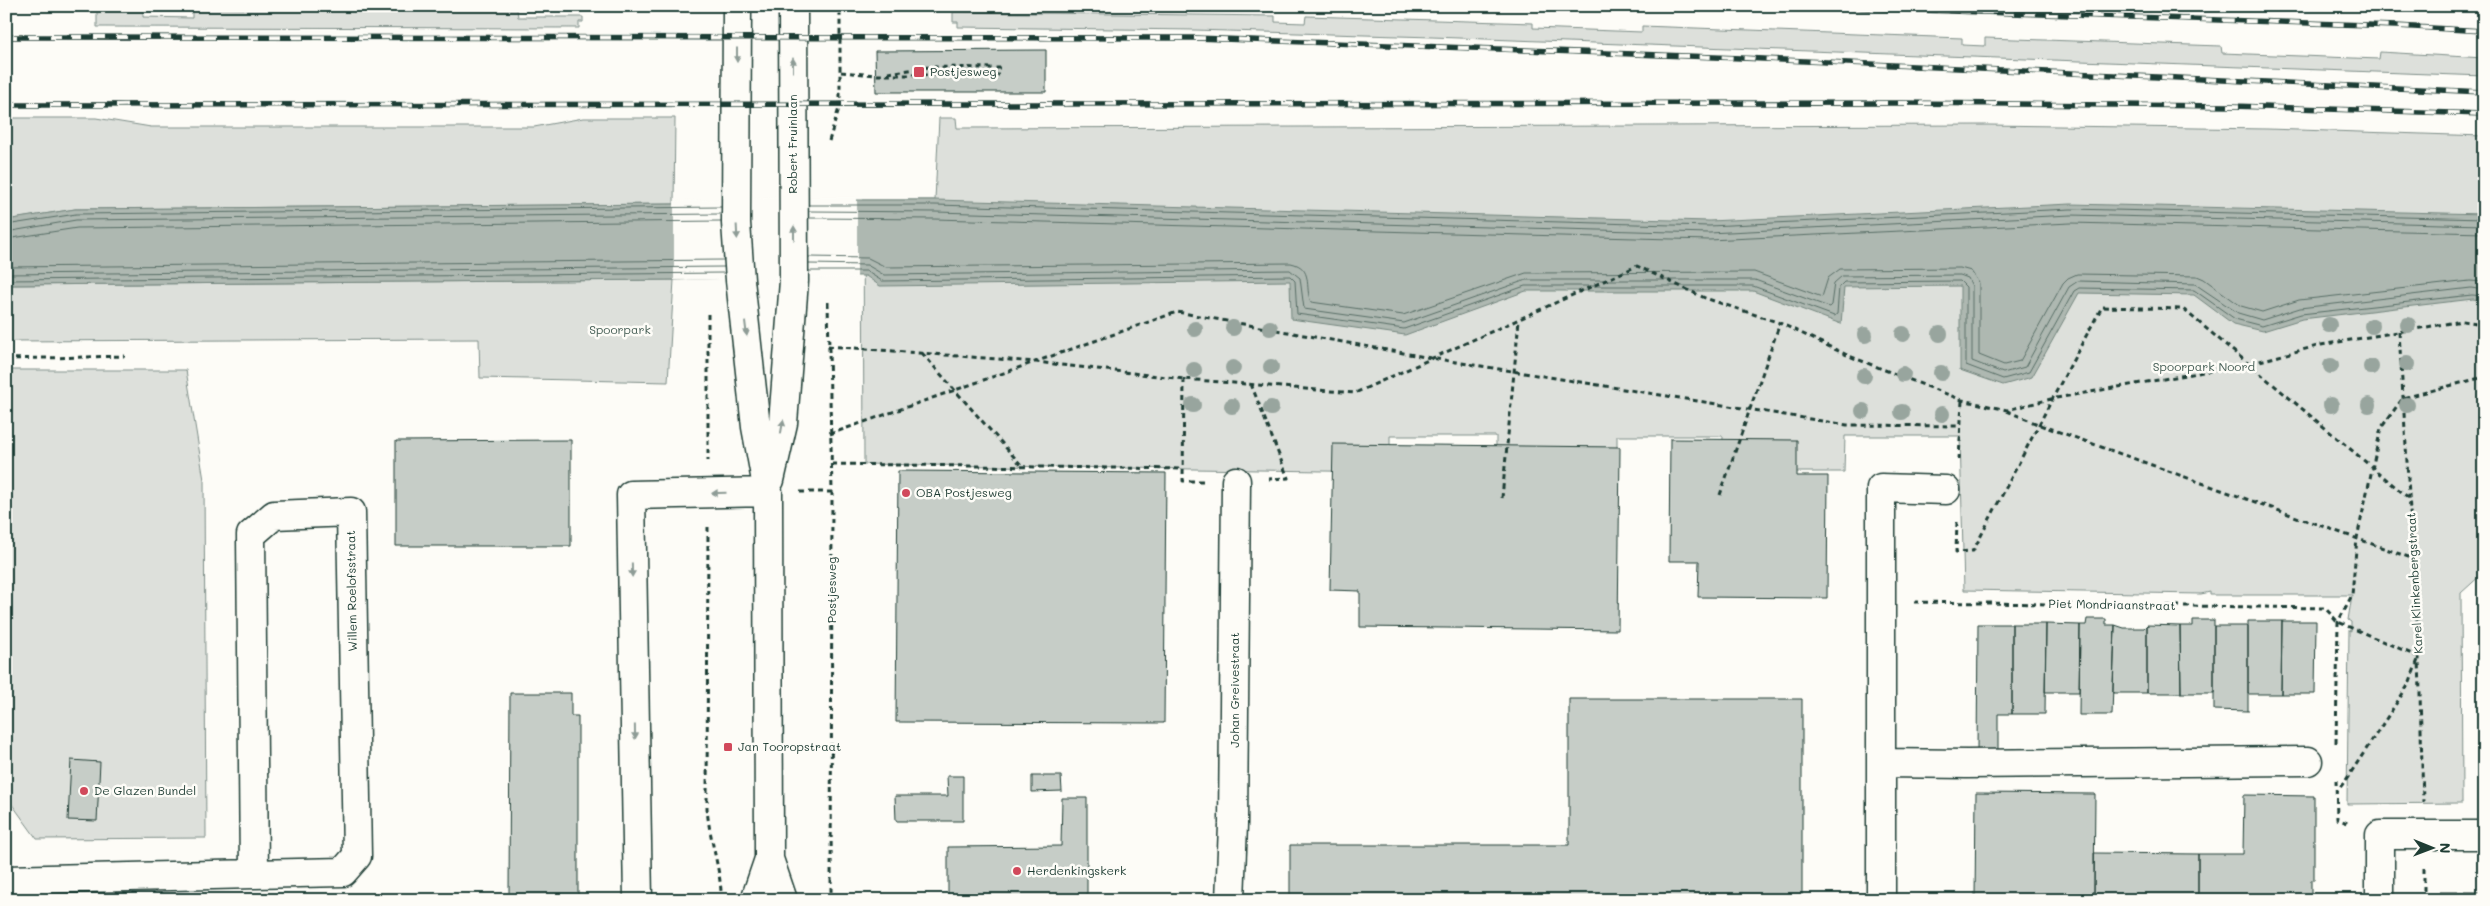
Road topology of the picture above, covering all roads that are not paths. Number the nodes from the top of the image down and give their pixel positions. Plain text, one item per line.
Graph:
1 (737, 6) edge
2 (793, 6) edge
3 (1236, 480) dead end
4 (1952, 489) road end
5 (768, 492) junction
6 (2308, 760) road end
7 (1881, 763) junction
8 (2484, 834) edge
9 (769, 859) junction
10 (254, 874) junction
11 (6, 880) edge
12 (638, 900) edge
13 (755, 900) edge
14 (783, 900) edge
15 (1230, 900) edge
16 (1881, 900) edge
17 (2380, 900) edge

1 -> 5 street
5 -> 2 street, Robert Fruinlaan
3 - 15 street, Johan Greivestraat
4 - 7 street
5 - 9 street
5 -> 12 street
6 - 7 street
7 - 16 street
8 - 17 street
9 - 13 street
9 - 14 street
10 - 10 street, Willem Roelofsstraat
10 - 11 street, Willem Roelofsstraat

